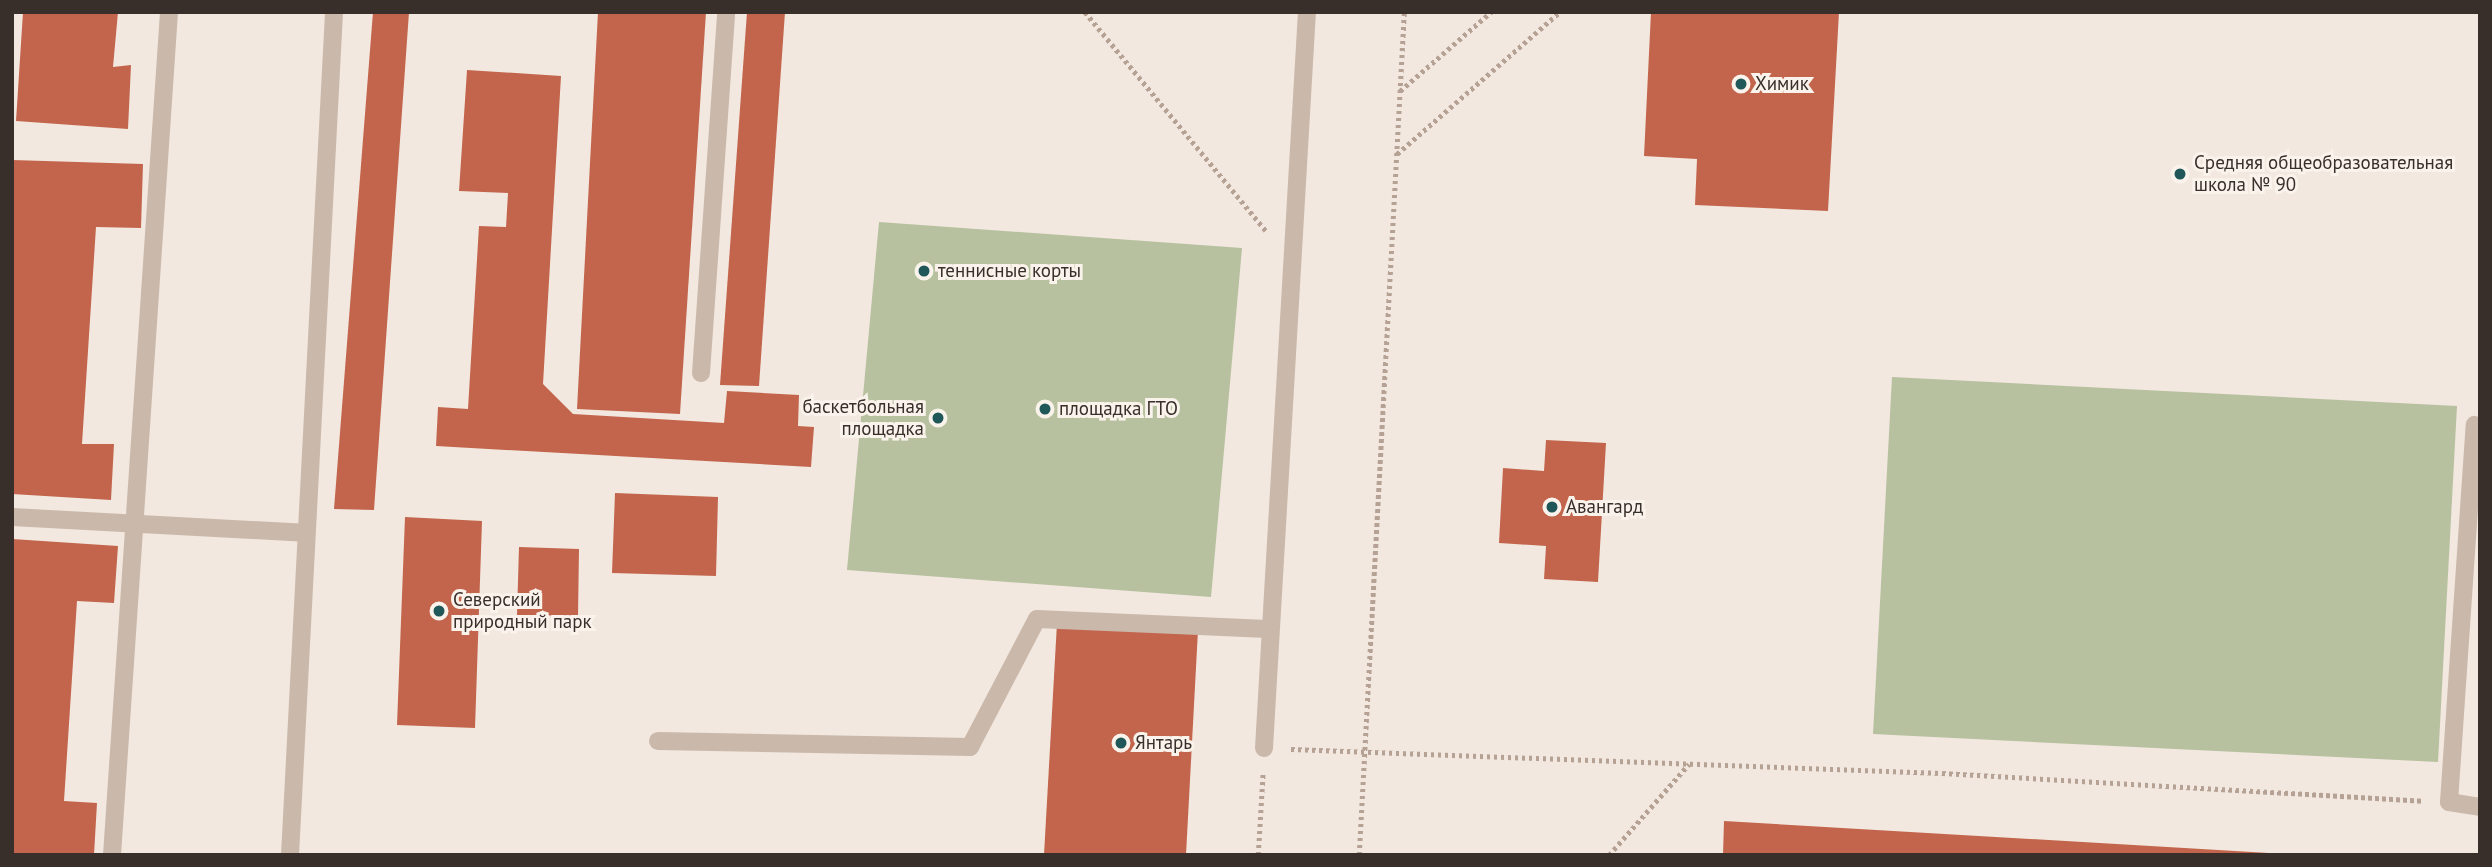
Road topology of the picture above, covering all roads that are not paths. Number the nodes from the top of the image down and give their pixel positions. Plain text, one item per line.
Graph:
1 (169, 12) edge
2 (334, 12) edge
3 (726, 12) edge
4 (1307, 12) edge
5 (701, 373) dead end
6 (2475, 425) dead end
7 (12, 517) edge
8 (133, 523) junction
9 (304, 533) junction
10 (1268, 629) junction
11 (658, 741) dead end
12 (1264, 748) road end
13 (2480, 807) edge
14 (112, 855) edge
15 (290, 855) edge

1 - 8 street
2 - 9 street
3 - 5 street
4 - 10 street
6 - 13 street
7 - 8 street
8 - 9 street
8 - 14 street
9 - 15 street
10 - 11 street
10 - 12 street

